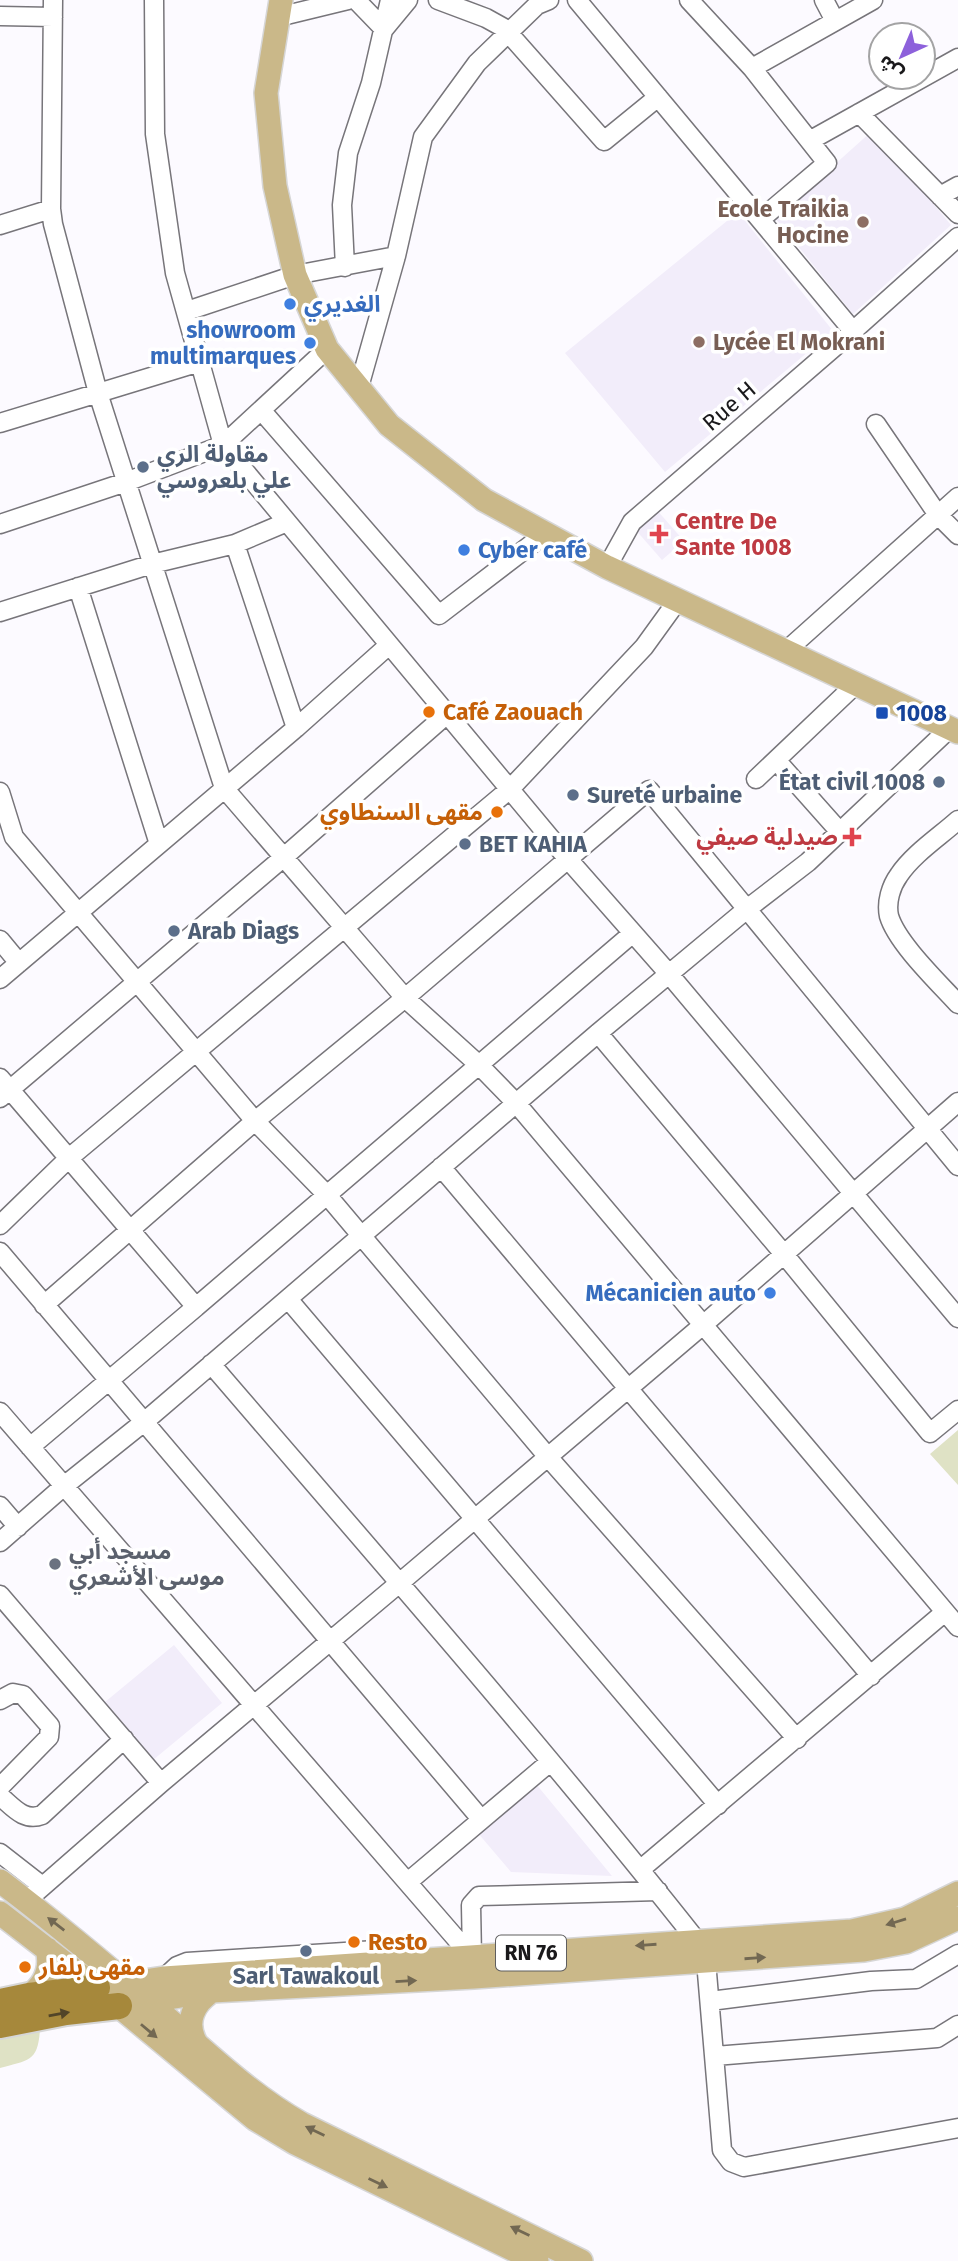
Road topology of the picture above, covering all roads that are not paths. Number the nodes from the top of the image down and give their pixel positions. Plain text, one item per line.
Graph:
1 (154, 0) edge
2 (348, 0) edge
3 (356, 0) edge
4 (390, 0) edge
5 (408, 0) edge
6 (438, 0) edge
7 (549, 0) edge
8 (577, 0) edge
9 (689, 0) edge
10 (824, 0) edge
11 (873, 0) edge
12 (53, 8) edge
13 (280, 9) edge
14 (0, 16) edge
15 (835, 21) junction
16 (384, 29) junction
17 (508, 32) junction
18 (958, 58) edge
19 (752, 68) junction
20 (658, 97) junction
21 (859, 113) junction
22 (811, 140) junction
23 (958, 186) edge
24 (940, 196) junction
25 (51, 209) junction
26 (958, 214) edge
27 (761, 219) junction
28 (0, 225) edge
29 (958, 237) edge
30 (396, 256) junction
31 (345, 267) junction
32 (295, 275) junction
33 (187, 311) junction
34 (853, 331) junction
35 (327, 349) junction
36 (201, 362) junction
37 (359, 387) junction
38 (99, 393) junction
39 (261, 410) junction
40 (0, 423) edge
41 (876, 424) dead end
42 (223, 445) junction
43 (127, 482) junction
44 (958, 497) edge
45 (938, 515) junction
46 (287, 522) junction
47 (0, 524) edge
48 (545, 534) junction
49 (958, 535) edge
50 (234, 544) junction
51 (152, 564) junction
52 (607, 567) junction
53 (78, 587) junction
54 (678, 600) junction
55 (0, 611) edge
56 (390, 645) junction
57 (786, 651) junction
58 (856, 684) junction
59 (447, 714) junction
60 (296, 728) junction
61 (954, 730) edge
62 (776, 760) junction
63 (756, 779) dead end
64 (224, 788) junction
65 (510, 789) junction
66 (0, 794) edge
67 (957, 822) edge
68 (841, 832) junction
69 (159, 844) junction
70 (284, 857) junction
71 (568, 858) junction
72 (747, 909) junction
73 (79, 912) junction
74 (346, 927) junction
75 (633, 933) junction
76 (0, 940) edge
77 (19, 963) junction
78 (669, 974) junction
79 (0, 979) edge
80 (138, 982) junction
81 (405, 998) junction
82 (958, 1004) edge
83 (598, 1033) junction
84 (196, 1051) junction
85 (479, 1065) junction
86 (3, 1089) edge
87 (958, 1102) edge
88 (516, 1103) junction
89 (256, 1121) junction
90 (927, 1129) junction
91 (69, 1158) junction
92 (958, 1166) edge
93 (441, 1167) junction
94 (853, 1193) junction
95 (327, 1195) junction
96 (0, 1225) edge
97 (131, 1229) junction
98 (362, 1235) junction
99 (0, 1252) edge
100 (783, 1253) junction
101 (288, 1299) junction
102 (44, 1305) junction
103 (196, 1307) junction
104 (958, 1318) edge
105 (703, 1325) junction
106 (211, 1364) junction
107 (109, 1380) junction
108 (628, 1388) junction
109 (958, 1410) edge
110 (0, 1412) edge
111 (144, 1422) junction
112 (30, 1447) junction
113 (548, 1457) junction
114 (64, 1486) junction
115 (0, 1506) edge
116 (475, 1520) junction
117 (18, 1527) junction
118 (0, 1542) edge
119 (399, 1583) junction
120 (3, 1605) edge
121 (945, 1612) junction
122 (958, 1627) edge
123 (330, 1641) junction
124 (871, 1676) junction
125 (0, 1700) edge
126 (254, 1704) junction
127 (797, 1739) junction
128 (124, 1740) junction
129 (550, 1762) junction
130 (160, 1783) junction
131 (0, 1787) edge
132 (0, 1796) edge
133 (718, 1805) junction
134 (481, 1819) junction
135 (0, 1853) edge
136 (641, 1869) junction
137 (0, 1881) edge
138 (409, 1881) junction
139 (658, 1891) junction
140 (34, 1893) junction
141 (958, 1893) edge
142 (0, 1913) edge
143 (958, 1918) edge
144 (703, 1947) junction
145 (47, 1949) junction
146 (863, 1950) junction
147 (958, 1954) edge
148 (473, 1967) junction
149 (871, 1981) junction
150 (97, 1988) junction
151 (212, 1991) junction
152 (123, 1994) junction
153 (29, 1996) junction
154 (148, 2001) junction
155 (710, 2001) junction
156 (0, 2003) edge
157 (0, 2025) edge
158 (958, 2025) edge
159 (196, 2043) junction
160 (715, 2056) junction
161 (958, 2128) edge
162 (537, 2261) edge
163 (581, 2261) edge

1 - 33 street
2 - 13 street
3 - 16 street
4 - 16 street
5 - 16 street
6 - 17 street
7 - 17 street
8 - 20 street
9 - 19 street
10 - 15 street
11 - 15 street
12 - 14 street
12 - 25 street
13 - 32 main road
15 - 19 street
16 - 31 street
17 - 20 street
17 - 30 street
18 - 21 street
19 - 22 street
20 - 27 street
21 - 22 street
21 - 24 street
22 - 27 street
23 - 24 street
24 - 26 street
25 - 28 street
25 - 38 street
27 - 34 street
29 - 34 street, Rue H
30 - 31 street
30 - 37 street
31 - 32 street
32 - 33 street
32 - 35 main road
33 - 36 street
34 - 52 street, Rue H
35 - 37 main road
35 - 39 street
36 - 38 street
36 - 42 street
37 - 48 main road
38 - 40 street
38 - 43 street
39 - 42 street
39 - 48 street
41 - 45 street
42 - 43 street
42 - 46 street
43 - 47 street
43 - 51 street
44 - 45 street
45 - 49 street
45 - 57 street
46 - 50 street
46 - 56 street
48 - 52 main road
50 - 51 street
50 - 60 street
51 - 53 street
51 - 64 street
52 - 54 main road
53 - 55 street
53 - 69 street
54 - 57 main road
54 - 65 street
56 - 59 street
56 - 60 street
57 - 58 main road
58 - 61 main road
58 - 62 street
59 - 65 street
59 - 70 street
60 - 64 street
61 - 68 street
62 - 63 street
62 - 68 street
64 - 69 street
64 - 70 street
65 - 71 street
65 - 74 street
66 - 73 street
67 - 82 street
68 - 72 street
69 - 73 street
70 - 74 street
70 - 80 street
71 - 72 street
71 - 75 street
71 - 81 street
72 - 78 street
72 - 90 street
73 - 77 street
73 - 80 street
74 - 81 street
74 - 84 street
75 - 78 street
75 - 85 street
76 - 77 street
77 - 79 street
78 - 83 street
78 - 94 street
80 - 84 street
80 - 86 street
81 - 85 street
81 - 89 street
83 - 88 street
83 - 100 street
84 - 89 street
84 - 91 street
85 - 88 street
85 - 95 street
86 - 91 street
87 - 90 street
88 - 93 street
88 - 105 street
89 - 95 street
89 - 97 street
90 - 92 street
90 - 94 street
91 - 96 street
91 - 97 street
93 - 98 street
93 - 108 street
94 - 100 street
94 - 104 street
95 - 98 street
95 - 103 street
97 - 102 street
97 - 103 street
98 - 101 street
98 - 113 street
99 - 102 street
100 - 105 street
100 - 109 street
101 - 106 street
101 - 116 street
102 - 107 street
103 - 107 street
105 - 108 street
105 - 121 street
106 - 111 street
106 - 119 street
107 - 111 street
107 - 112 street
108 - 113 street
108 - 124 street
110 - 112 street
111 - 114 street
111 - 123 street
112 - 114 street
113 - 116 street
113 - 127 street
114 - 117 street
114 - 126 street
115 - 117 street
116 - 119 street
116 - 133 street
117 - 118 street
119 - 123 street
119 - 129 street
120 - 128 street
121 - 122 street
121 - 124 street
123 - 126 street
123 - 134 street
124 - 127 street
125 - 131 street
126 - 130 street
126 - 138 street
127 - 133 street
128 - 130 street
128 - 132 street
129 - 134 street
129 - 136 street
130 - 140 street
133 - 136 street
134 - 138 street
135 - 140 street
136 - 139 street
137 - 140 main road
138 - 148 street
139 - 144 street
139 - 148 street
152 -> 140 main road
141 -> 144 main road, RN 76
142 - 145 main road
143 - 146 main road, RN 76
144 -> 146 main road, RN 76
144 - 148 main road, RN 76
144 - 155 street
145 - 150 main road
145 - 153 main road
146 - 149 street
147 - 149 street
151 -> 148 main road, RN 76
148 - 152 main road, RN 76
149 - 155 street
150 - 152 main road
150 - 153 highway
151 - 154 main road, RN 76
151 - 159 main road
152 - 154 main road, RN 76
157 -> 152 highway, RN 76
152 -> 162 main road
153 - 156 highway
154 - 159 main road
155 - 160 street
158 - 160 street
163 -> 159 main road
160 - 161 street

